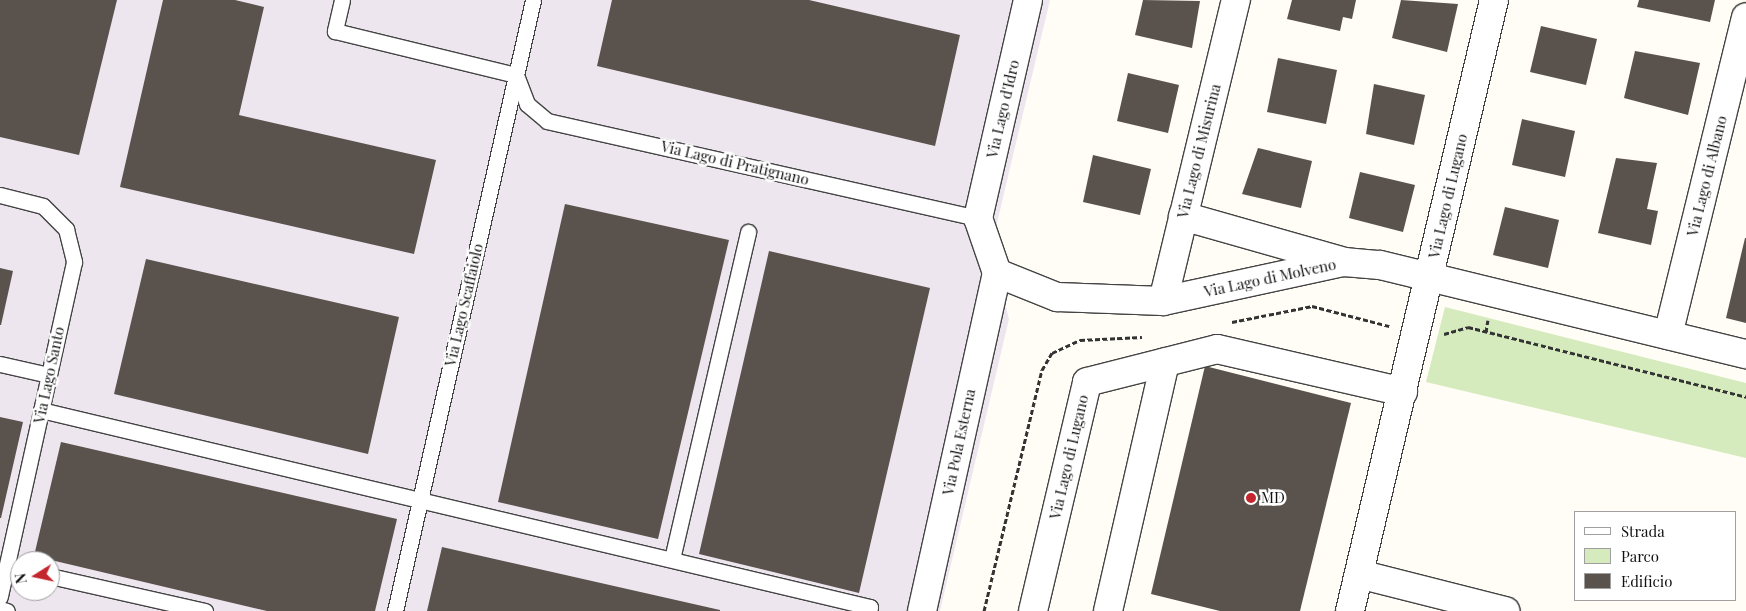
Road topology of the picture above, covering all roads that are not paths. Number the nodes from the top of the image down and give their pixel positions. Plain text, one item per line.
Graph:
1 (342, 0) edge
2 (533, 0) edge
3 (1028, 0) edge
4 (1236, 0) edge
5 (1494, 0) edge
6 (1746, 17) edge
7 (516, 75) junction
8 (0, 195) edge
9 (1183, 216) junction
10 (978, 218) junction
11 (748, 232) dead end
12 (1344, 262) junction
13 (997, 273) junction
14 (1430, 276) junction
15 (1163, 302) junction
16 (1668, 335) junction
17 (1746, 354) edge
18 (1165, 362) junction
19 (0, 364) edge
20 (49, 375) junction
21 (1404, 392) junction
22 (42, 410) junction
23 (419, 500) junction
24 (672, 559) junction
25 (9, 566) edge
26 (1359, 574) junction
27 (60, 578) edge
28 (0, 597) edge
29 (0, 610) edge
30 (7, 611) edge
31 (205, 611) edge
32 (394, 611) edge
33 (869, 611) edge
34 (922, 611) edge
35 (1033, 611) edge
36 (1108, 611) edge
37 (1350, 611) edge
38 (1504, 611) edge

1 - 7 lane
2 - 7 lane, Via Lago Scaffaiolo
3 - 10 street, Via Lago d'Idro
4 - 9 street, Via Lago di Misurina
5 - 14 street, Via Lago di Lugano
6 - 16 street, Via Lago di Albano
7 - 10 lane, Via Lago di Pratignano
7 - 23 lane, Via Lago Scaffaiolo
8 - 20 lane, Via Lago Santo
9 - 12 street
9 - 15 street, Via Lago di Misurina
10 - 13 street
11 - 24 lane
12 - 14 street, Via Lago di Molveno
12 - 15 street, Via Lago di Molveno
13 - 15 street, Via Lago di Molveno
13 - 34 street, Via Pola Esterna
14 - 16 street, Via Lago di Molveno
14 - 21 street, Via Lago di Lugano
16 - 17 street, Via Lago di Molveno
18 - 21 street, Via Lago di Lugano
18 - 35 street, Via Lago di Lugano
18 - 36 street
19 - 20 lane
20 - 22 lane, Via Lago Santo
21 - 26 street, Via Lago di Lugano
22 - 23 lane
22 - 25 lane, Via Lago Santo
23 - 24 lane
23 - 32 lane, Via Lago Scaffaiolo
24 - 33 lane
25 - 28 lane, Via Lago Santo
26 - 37 street, Via Lago di Lugano
26 - 38 street
27 - 31 lane
29 - 30 lane

